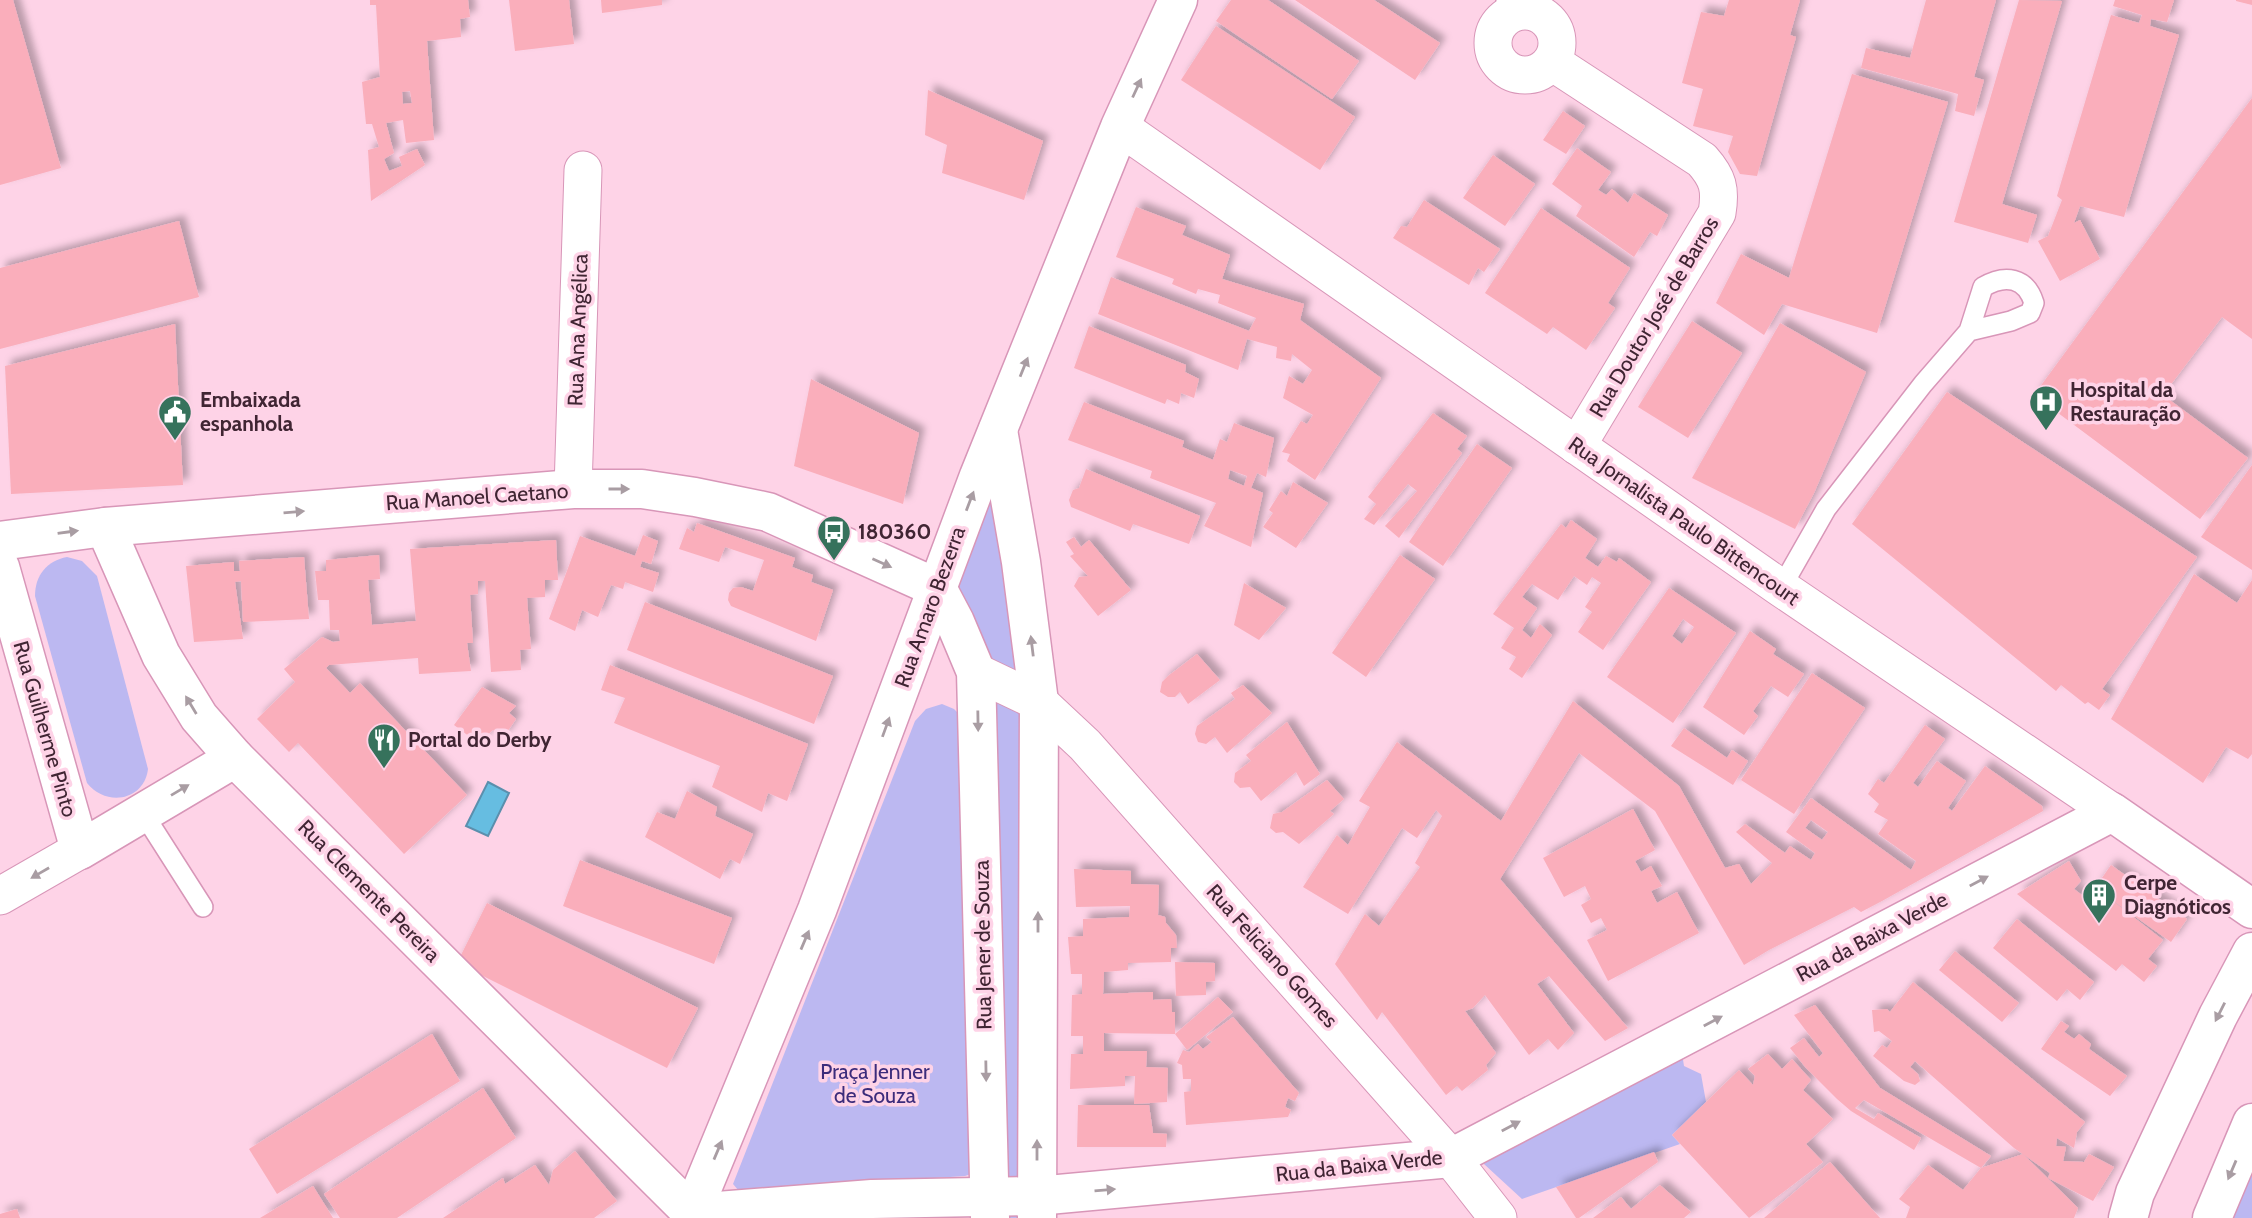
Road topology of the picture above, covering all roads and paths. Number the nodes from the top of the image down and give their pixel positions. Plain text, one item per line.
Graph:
1 (1178, 0) edge
2 (1510, 6) edge
3 (1552, 62) junction
4 (1120, 127) junction
5 (583, 170) dead end
6 (1969, 331) dead end
7 (998, 430) junction
8 (1577, 446) junction
9 (573, 489) junction
10 (105, 527) junction
11 (0, 541) edge
12 (0, 567) edge
13 (937, 588) junction
14 (1781, 588) junction
15 (976, 672) junction
16 (1039, 702) junction
17 (235, 758) junction
18 (2112, 812) junction
19 (143, 813) junction
20 (79, 850) junction
21 (0, 896) edge
22 (204, 907) dead end
23 (2252, 909) edge
24 (2252, 952) edge
25 (2252, 1123) edge
26 (1451, 1158) junction
27 (1037, 1207) edge
28 (989, 1208) edge
29 (691, 1215) edge
30 (1498, 1218) edge
31 (2127, 1218) edge
32 (2212, 1218) edge

4 -> 1 main road, Rua Amaro Bezerra
2 - 3 street
2 - 3 street
3 - 8 street, Rua Doutor José de Barros
7 -> 4 main road, Rua Amaro Bezerra
4 - 8 street, Rua Jornalista Paulo Bittencourt
5 - 9 street, Rua Ana Angélica
6 - 14 lane
13 -> 7 main road, Rua Amaro Bezerra
16 -> 7 main road
8 - 14 street, Rua Jornalista Paulo Bittencourt
10 -> 9 main road, Rua Manoel Caetano
9 -> 13 main road, Rua Manoel Caetano
11 -> 10 main road, Rua Manoel Caetano
17 -> 10 main road, Rua Clemente Pereira
12 - 20 main road, Rua Guilherme Pinto
13 - 15 main road, Rua Jener de Souza
29 -> 13 main road, Rua Amaro Bezerra
14 - 18 street, Rua Jornalista Paulo Bittencourt
15 - 16 street
15 -> 28 main road, Rua Jener de Souza
16 - 26 street, Rua Feliciano Gomes
27 -> 16 main road
19 -> 17 main road
17 - 29 main road, Rua Clemente Pereira
18 - 23 main road, Rua Jornalista Paulo Bittencourt
26 -> 18 main road, Rua da Baixa Verde
19 - 20 main road
19 - 22 lane
20 -> 21 street
24 -> 31 main road
25 -> 32 main road
27 -> 26 main road, Rua da Baixa Verde
26 - 30 street, Rua Feliciano Gomes
27 - 28 main road, Rua da Baixa Verde
28 - 29 main road, Rua da Baixa Verde

